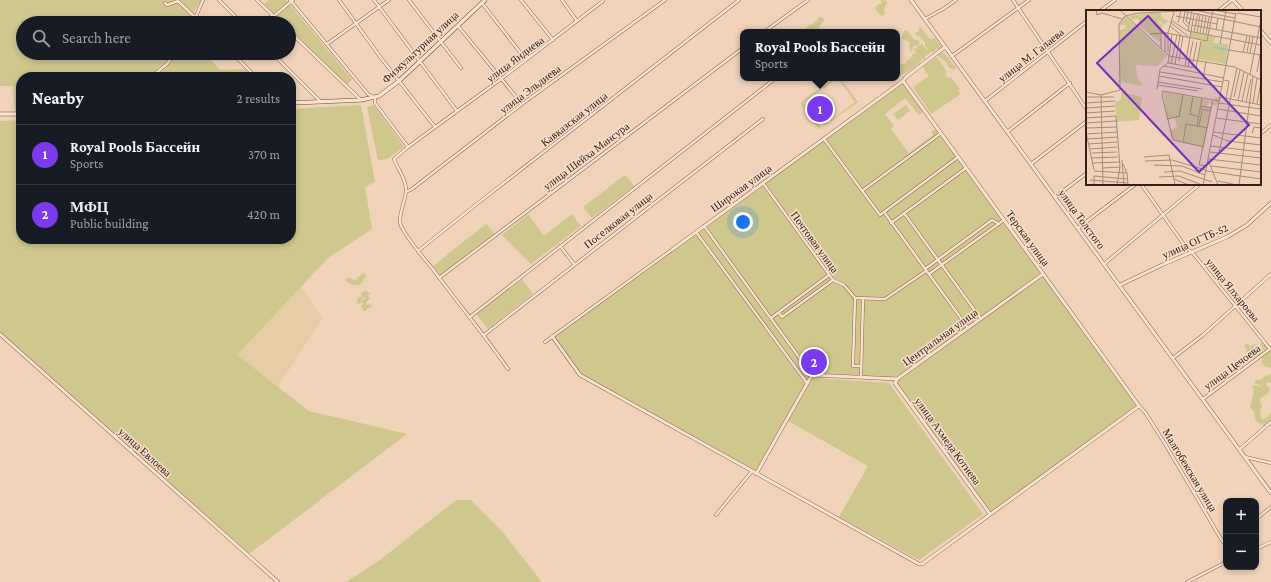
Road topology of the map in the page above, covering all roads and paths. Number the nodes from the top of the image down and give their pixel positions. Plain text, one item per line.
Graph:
1 (203, 0) edge
2 (218, 0) edge
3 (257, 0) edge
4 (339, 0) edge
5 (374, 0) edge
6 (389, 0) edge
7 (409, 0) edge
8 (521, 0) edge
9 (562, 0) edge
10 (603, 0) edge
11 (665, 0) edge
12 (739, 0) edge
13 (808, 0) edge
14 (911, 0) edge
15 (956, 0) edge
16 (1013, 0) edge
17 (1029, 0) edge
18 (1115, 0) edge
19 (1232, 0) edge
20 (291, 1) edge
21 (483, 1) edge
22 (165, 3) dead end
23 (379, 8) junction
24 (1019, 8) junction
25 (1101, 10) edge
26 (1219, 10) edge
27 (1242, 10) edge
28 (194, 16) edge
29 (195, 16) edge
30 (235, 16) edge
31 (273, 16) joint
32 (925, 19) junction
33 (577, 21) junction
34 (1086, 22) edge
35 (356, 24) junction
36 (457, 25) junction
37 (768, 29) edge
38 (1261, 31) edge
39 (296, 38) edge
40 (553, 40) junction
41 (440, 42) junction
42 (1271, 43) edge
43 (327, 44) junction
44 (945, 47) junction
45 (740, 50) edge
46 (1048, 51) junction
47 (952, 56) junction
48 (170, 60) edge
49 (240, 60) edge
50 (279, 60) edge
51 (526, 60) junction
52 (419, 61) junction
53 (460, 68) dead end
54 (157, 72) edge
55 (251, 72) edge
56 (291, 72) edge
57 (296, 77) edge
58 (501, 79) junction
59 (398, 81) junction
60 (772, 81) dead end
61 (903, 81) junction
62 (1070, 84) junction
63 (375, 98) junction
64 (361, 100) junction
65 (985, 101) junction
66 (321, 102) junction
67 (296, 103) edge
68 (522, 104) junction
69 (1086, 108) edge
70 (457, 112) junction
71 (0, 114) edge
72 (16, 114) edge
73 (763, 119) dead end
74 (1086, 122) edge
75 (1271, 125) edge
76 (434, 128) junction
77 (1007, 132) junction
78 (941, 133) junction
79 (1261, 133) edge
80 (824, 139) junction
81 (408, 147) junction
82 (958, 157) junction
83 (1031, 164) junction
84 (966, 168) junction
85 (1086, 174) edge
86 (763, 183) junction
87 (1135, 185) edge
88 (1142, 185) edge
89 (1199, 185) edge
90 (862, 191) junction
91 (406, 192) junction
92 (1055, 197) junction
93 (1271, 203) edge
94 (884, 212) junction
95 (904, 213) junction
96 (1163, 215) junction
97 (1004, 220) junction
98 (891, 223) junction
99 (999, 224) junction
100 (704, 226) junction
101 (1078, 228) junction
102 (696, 232) junction
103 (560, 246) junction
104 (673, 249) joint
105 (418, 251) junction
106 (1192, 252) junction
107 (938, 260) junction
108 (574, 264) junction
109 (1104, 264) junction
110 (942, 265) junction
111 (925, 270) junction
112 (929, 274) junction
113 (1043, 274) junction
114 (1271, 274) edge
115 (829, 276) junction
116 (439, 278) junction
117 (833, 280) junction
118 (1120, 285) junction
119 (855, 298) junction
120 (863, 299) junction
121 (1236, 307) junction
122 (779, 313) junction
123 (470, 317) junction
124 (771, 318) junction
125 (981, 319) junction
126 (968, 328) junction
127 (0, 334) edge
128 (484, 335) junction
129 (552, 336) junction
130 (545, 342) dead end
131 (1270, 349) edge
132 (1173, 358) junction
133 (861, 366) junction
134 (508, 368) dead end
135 (812, 375) junction
136 (861, 376) junction
137 (892, 378) junction
138 (898, 379) junction
139 (808, 383) junction
140 (895, 383) junction
141 (1203, 400) junction
142 (1139, 406) junction
143 (1271, 422) edge
144 (1240, 449) junction
145 (1245, 457) junction
146 (1271, 463) edge
147 (752, 471) junction
148 (756, 474) junction
149 (1271, 507) edge
150 (990, 514) junction
151 (716, 515) dead end
152 (1259, 517) edge
153 (1223, 542) edge
154 (1271, 542) edge
155 (1259, 548) edge
156 (1223, 564) edge
157 (278, 582) edge
158 (1187, 582) edge

1 - 29 street
2 - 30 street
3 - 31 street
4 - 35 street
5 - 23 street
6 - 23 street
7 - 41 street
8 - 40 street
9 - 33 street
10 - 33 street, улица Яндиева
11 - 68 street, улица Эльдиева
12 - 105 street, Кавказская улица
13 - 37 street
14 - 32 street, улица Толстого
15 - 32 street
16 - 24 street
17 - 24 street
18 - 25 street
19 - 26 street
19 - 27 street
20 - 31 street
20 - 43 street
21 - 36 main road, Физкультурная улица
21 - 51 street
22 - 28 street
23 - 35 street
23 - 52 street
24 - 46 street
24 - 47 street
32 - 44 street, улица Толстого
33 - 40 street, улица Яндиева
34 - 46 street, улица М. Галаева
35 - 43 street
35 - 59 street
36 - 41 main road, Физкультурная улица
36 - 58 street
38 - 42 street
39 - 64 street
40 - 51 street, улица Яндиева
41 - 52 main road, Физкультурная улица
41 - 53 street
43 - 63 street
44 - 47 street, улица Толстого
44 - 61 street, Широкая улица
45 - 116 street, улица Шейха Мансура
46 - 62 street
46 - 65 street, улица М. Галаева
47 - 65 street, улица Толстого
48 - 54 street
49 - 55 street
50 - 56 street
51 - 58 street, улица Яндиева
52 - 59 main road, Физкультурная улица
52 - 70 street
57 - 66 street
58 - 68 street
58 - 70 street, улица Яндиева
59 - 63 main road, Физкультурная улица
59 - 76 street
60 - 103 street
61 - 78 street, Терская улица
61 - 80 street, Широкая улица
62 - 69 street
62 - 77 street
63 - 64 main road, Физкультурная улица
63 - 81 street
64 - 66 main road, Физкультурная улица
65 - 77 street, улица Толстого
66 - 67 main road, Физкультурная улица
68 - 91 street, улица Эльдиева
70 - 76 street, улица Яндиева
71 - 72 main road
73 - 108 street, Поселковая улица
74 - 83 street
75 - 79 street
76 - 81 street, улица Яндиева
77 - 83 street, улица Толстого
78 - 82 street, Терская улица
78 - 90 street
80 - 86 street, Широкая улица
80 - 90 street
81 - 91 street, улица Яндиева
82 - 84 street, Терская улица
82 - 94 street
83 - 92 street, улица Толстого
84 - 95 street
84 - 97 street, Терская улица
85 - 92 street
86 - 100 street, Широкая улица
86 - 115 street, Почтовая улица
87 - 101 street
88 - 96 street, улица Ялхароева
89 - 96 street
90 - 94 street
91 - 105 street
92 - 101 street, улица Толстого
93 - 106 street, улица ОГТБ-52
94 - 98 street
95 - 98 street
95 - 107 street
96 - 106 street, улица Ялхароева
96 - 109 street
97 - 99 street
97 - 113 street, Терская улица
98 - 111 street
99 - 107 street
99 - 110 street
100 - 102 street, Широкая улица
100 - 124 street
101 - 109 street, улица Толстого
102 - 104 street, Широкая улица
102 - 139 street
103 - 108 street
103 - 123 street
104 - 129 street, Широкая улица
105 - 116 street
106 - 118 street, улица ОГТБ-52
106 - 121 street, улица Ялхароева
107 - 110 street
107 - 111 street
108 - 128 street, Поселковая улица
109 - 118 street, улица Толстого
110 - 112 street
110 - 125 street
111 - 112 street
111 - 120 street
112 - 126 street
113 - 125 street, Центральная улица
113 - 142 street, Терская улица
114 - 121 street
115 - 117 street, Почтовая улица
115 - 122 street
116 - 123 street
117 - 119 street, Почтовая улица
117 - 122 street
118 - 132 street, улица Толстого
119 - 120 street
119 - 133 street
120 - 133 street
121 - 131 street, улица Ялхароева
121 - 132 street
122 - 124 street
123 - 128 street
124 - 135 street
125 - 126 street, Центральная улица
126 - 138 street, Центральная улица
127 - 157 street, улица Евлоева
128 - 134 street
129 - 130 street, Широкая улица
129 - 147 street
131 - 141 street, улица Цечоева
132 - 141 street, улица Толстого
133 - 136 street
135 - 136 street, Центральная улица
135 - 139 street
136 - 137 street, Центральная улица
137 - 138 street, Центральная улица
137 - 140 street, улица Ахмеда Котиева
138 - 140 street
139 - 148 street
140 - 150 street, улица Ахмеда Котиева
141 - 144 street, улица Толстого
142 - 150 street
142 - 153 street, Малгобекская улица
143 - 144 street
144 - 145 street
144 - 145 street
145 - 146 street
147 - 148 street
147 - 151 street
148 - 150 street
149 - 152 street
154 - 155 street
156 - 158 street

